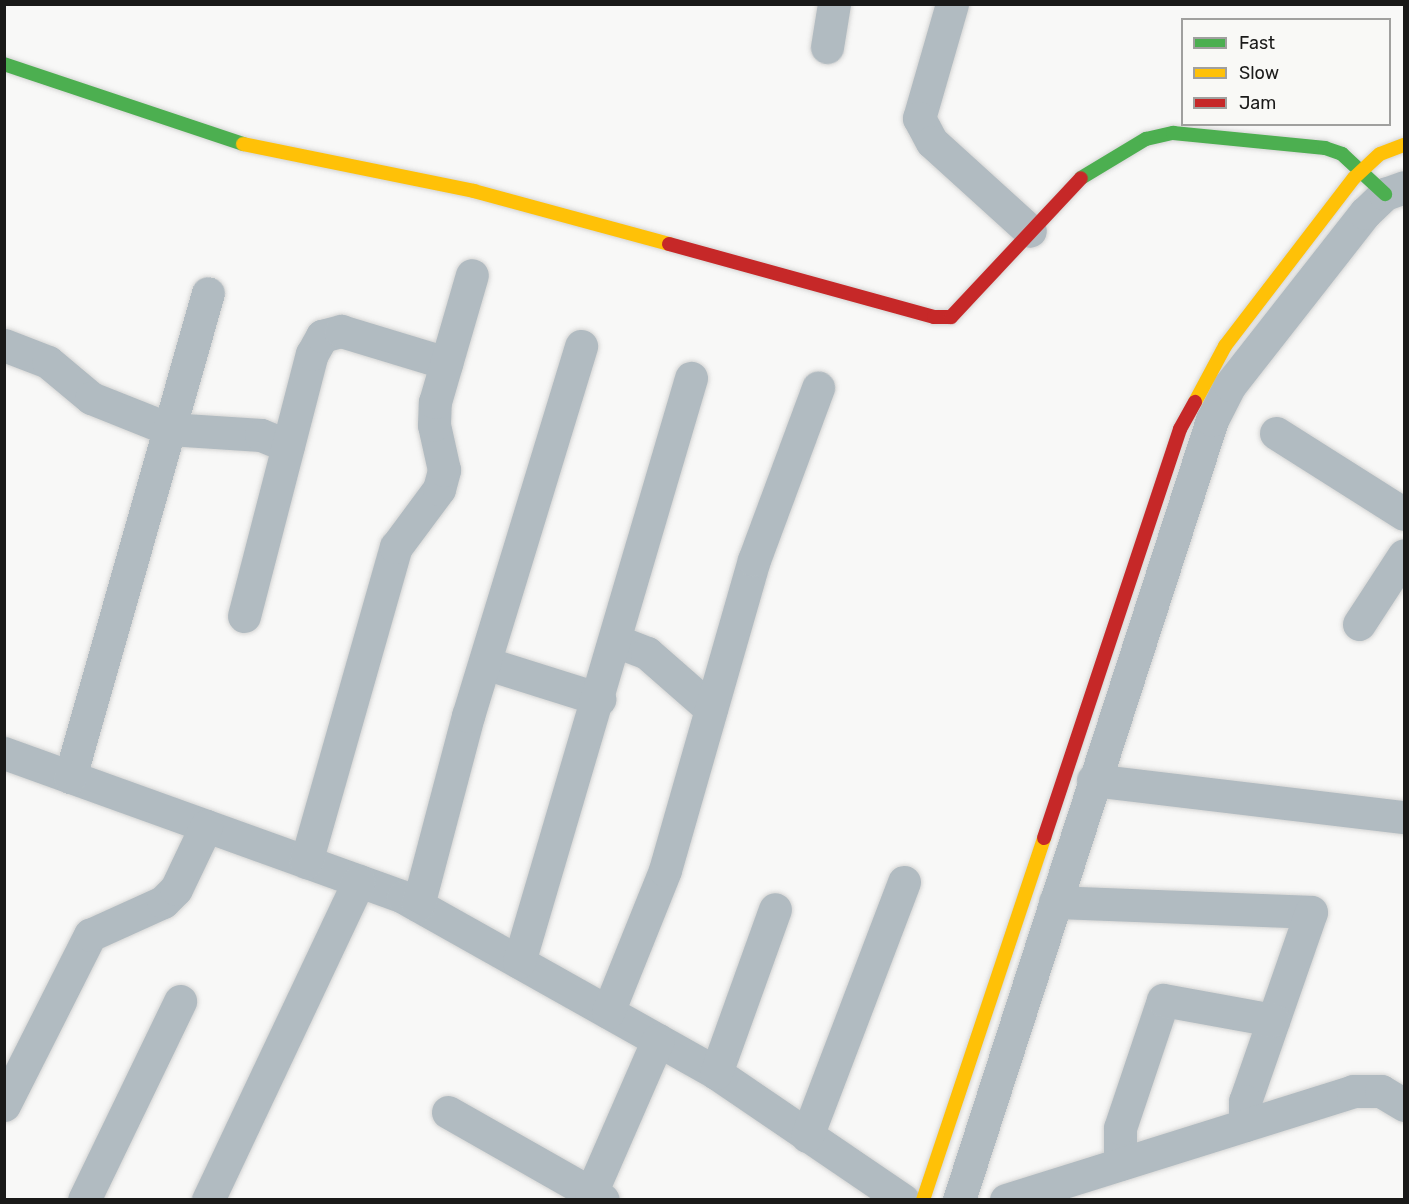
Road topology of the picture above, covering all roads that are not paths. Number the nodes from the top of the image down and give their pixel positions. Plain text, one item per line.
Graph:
1 (834, 4) edge
2 (952, 4) edge
3 (827, 47) dead end
4 (4, 63) edge
5 (1404, 145) edge
6 (1362, 170) junction
7 (1395, 190) edge
8 (1030, 231) junction
9 (472, 275) dead end
10 (208, 293) dead end
11 (4, 345) edge
12 (581, 346) dead end
13 (446, 363) junction
14 (691, 378) dead end
15 (818, 388) dead end
16 (169, 429) junction
17 (1276, 433) dead end
18 (288, 446) junction
19 (1404, 514) edge
20 (1404, 555) edge
21 (244, 616) dead end
22 (1359, 624) dead end
23 (616, 641) junction
24 (485, 663) junction
25 (599, 699) junction
26 (711, 709) junction
27 (4, 753) edge
28 (70, 777) junction
29 (1093, 780) junction
30 (1404, 817) edge
31 (206, 826) junction
32 (306, 862) junction
33 (358, 881) junction
34 (904, 882) dead end
35 (1055, 902) junction
36 (418, 905) junction
37 (775, 909) dead end
38 (519, 962) junction
39 (180, 1001) dead end
40 (608, 1012) junction
41 (1273, 1020) junction
42 (658, 1040) junction
43 (716, 1072) junction
44 (4, 1105) edge
45 (1404, 1105) edge
46 (448, 1112) dead end
47 (1245, 1125) junction
48 (807, 1136) junction
49 (1120, 1164) junction
50 (597, 1196) edge
51 (84, 1200) edge
52 (208, 1200) edge
53 (903, 1200) edge
54 (923, 1200) edge
55 (959, 1200) edge
56 (1006, 1200) edge

1 - 3 street
2 - 8 street
4 - 8 street
5 - 6 street
6 - 7 street
6 - 8 street
6 - 54 street
7 - 29 street
9 - 13 street
10 - 16 street
11 - 16 street
12 - 24 street
13 - 18 street
13 - 32 street
14 - 23 street
15 - 26 street
16 - 18 street
16 - 28 street
17 - 19 street
18 - 21 street
20 - 22 street
23 - 25 street
23 - 26 street
24 - 25 street
24 - 36 street
25 - 38 street
26 - 40 street
27 - 28 street
28 - 31 street
29 - 30 street
29 - 35 street
31 - 32 street
31 - 44 street
32 - 33 street
33 - 36 street
33 - 52 street
34 - 48 street
35 - 41 street
35 - 55 street
36 - 38 street
37 - 43 street
38 - 40 street
39 - 51 street
40 - 42 street
41 - 47 street
41 - 49 street
42 - 43 street
42 - 50 street
43 - 48 street
45 - 47 street
46 - 50 street
47 - 49 street
48 - 53 street
49 - 56 street

